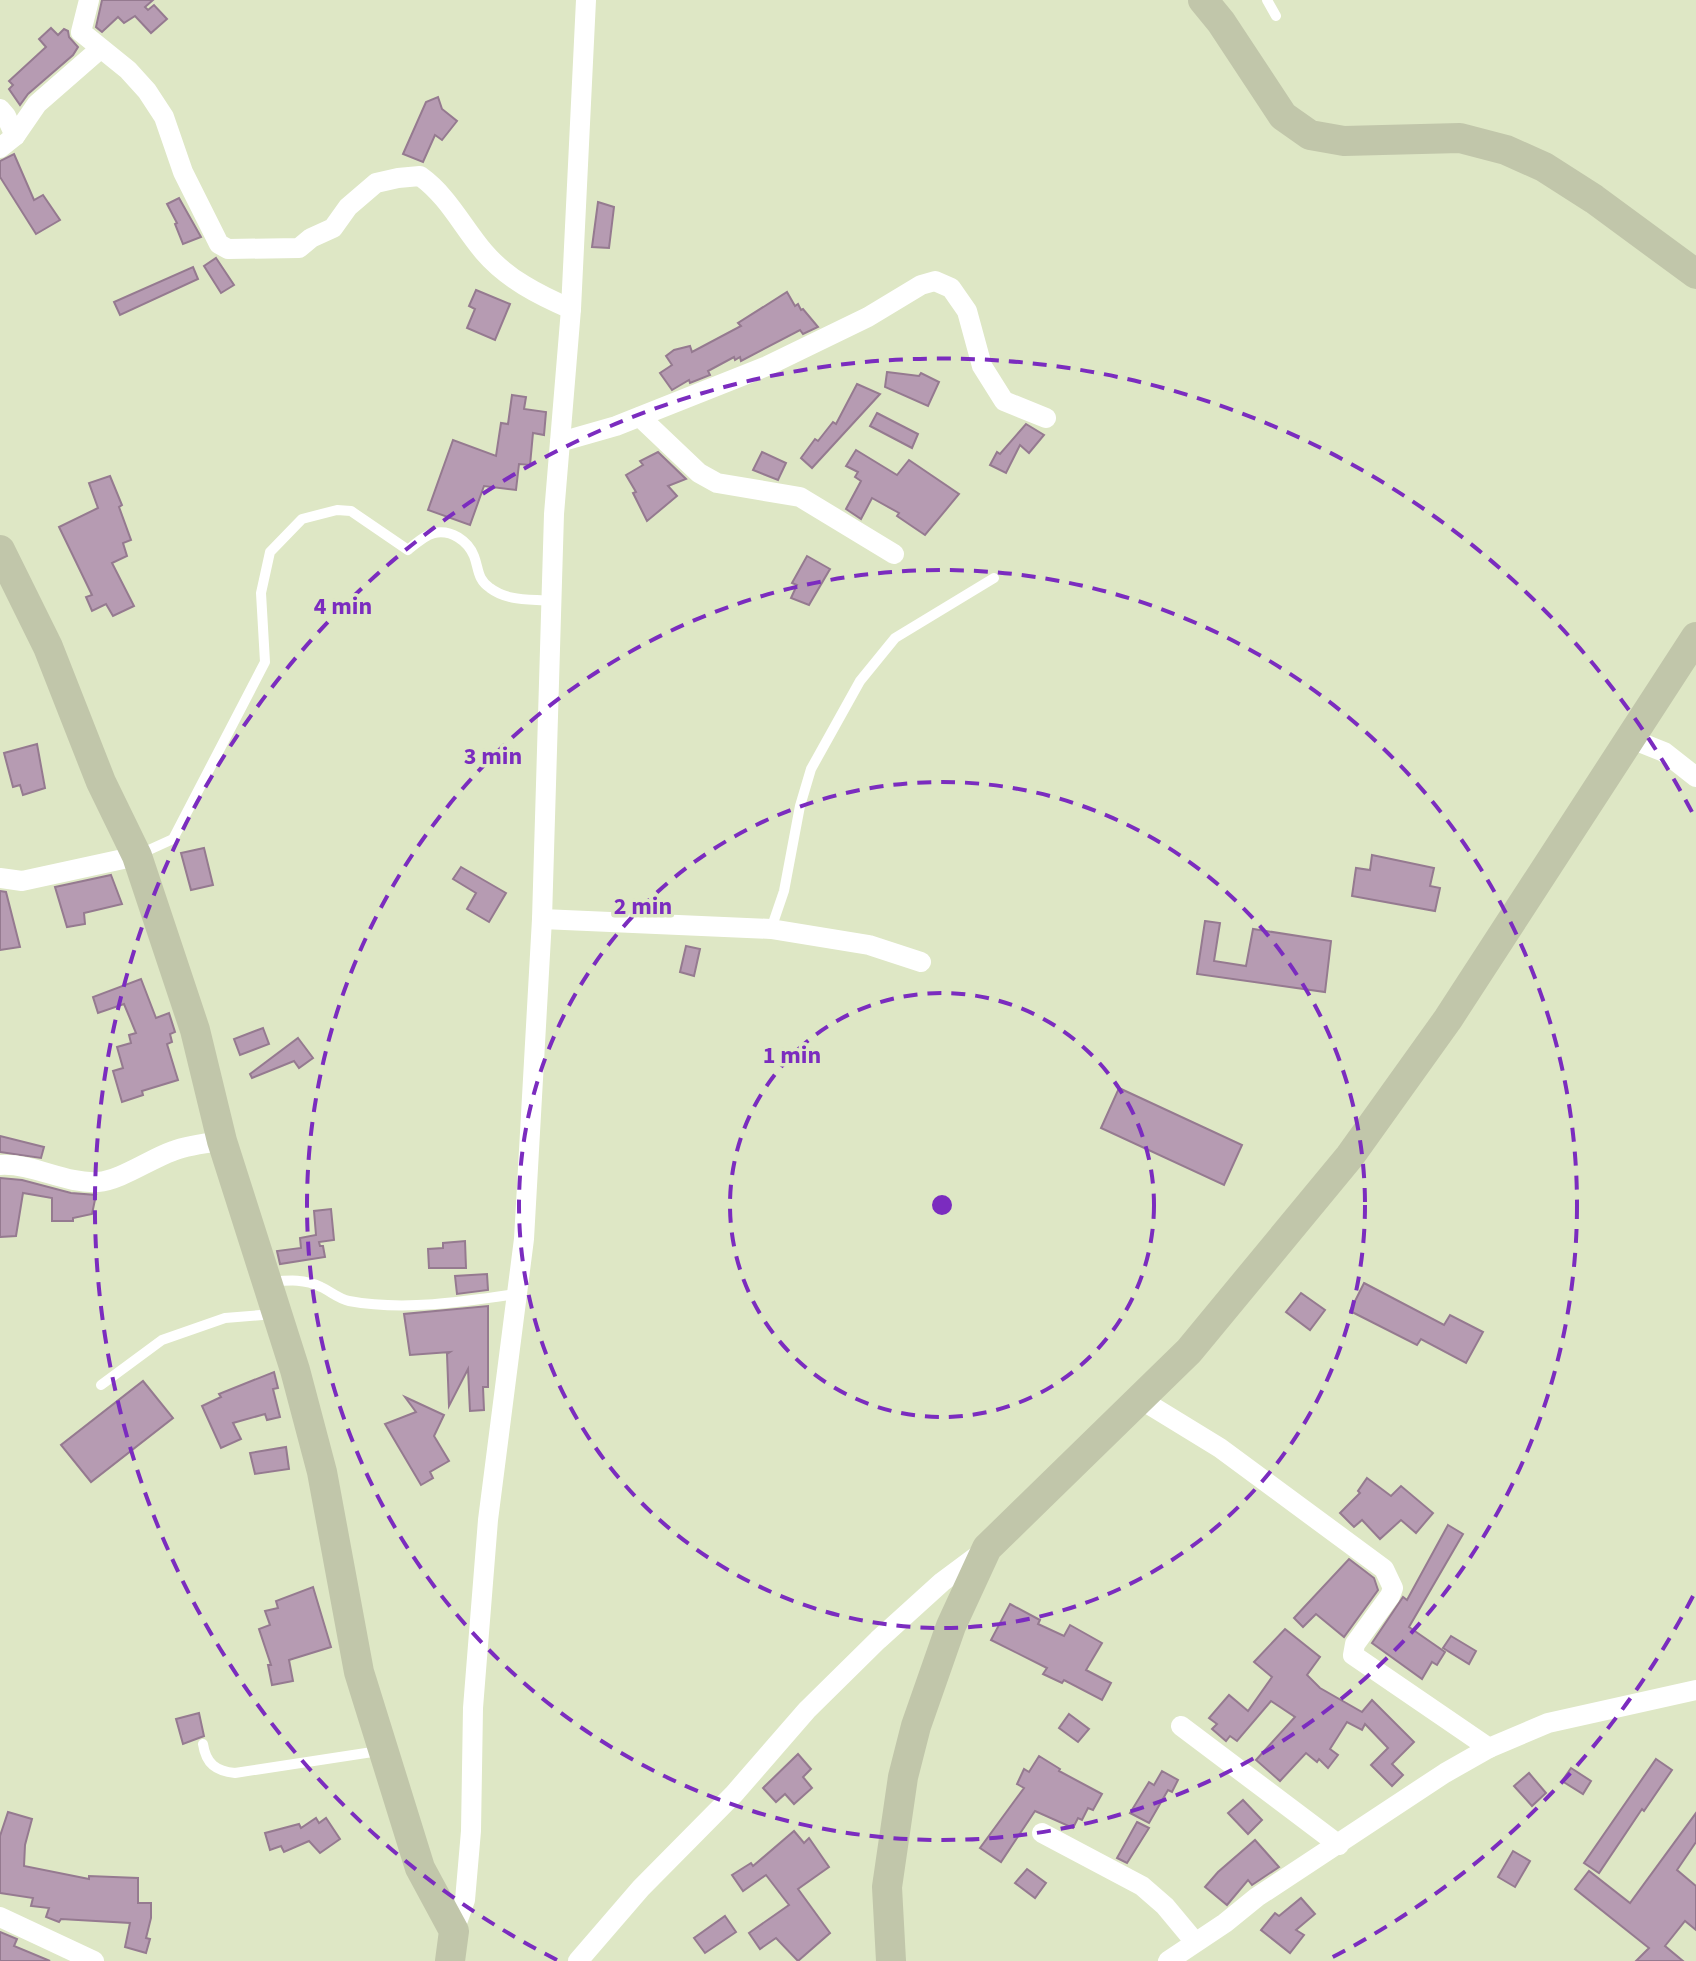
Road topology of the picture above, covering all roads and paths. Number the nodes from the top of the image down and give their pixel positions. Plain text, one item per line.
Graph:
1 (89, 0) edge
2 (586, 0) edge
3 (1203, 0) edge
4 (1267, 0) edge
5 (1276, 16) dead end
6 (100, 49) junction
7 (0, 109) edge
8 (7, 142) edge
9 (1696, 274) edge
10 (571, 309) junction
11 (640, 417) junction
12 (1046, 418) dead end
13 (560, 442) junction
14 (0, 550) edge
15 (894, 554) dead end
16 (994, 578) dead end
17 (550, 601) junction
18 (1696, 637) edge
19 (1629, 738) junction
20 (1696, 777) edge
21 (137, 856) junction
22 (0, 878) edge
23 (542, 919) junction
24 (771, 929) junction
25 (921, 962) dead end
26 (222, 1141) junction
27 (0, 1165) edge
28 (266, 1282) junction
29 (516, 1294) junction
30 (276, 1314) junction
31 (101, 1385) dead end
32 (1140, 1399) junction
33 (987, 1548) junction
34 (1696, 1690) edge
35 (1181, 1726) dead end
36 (203, 1744) dead end
37 (1489, 1748) junction
38 (385, 1750) junction
39 (1042, 1833) dead end
40 (1339, 1845) junction
41 (0, 1917) edge
42 (454, 1931) junction
43 (1195, 1942) junction
44 (94, 1961) edge
45 (450, 1961) edge
46 (578, 1961) edge
47 (891, 1961) edge
48 (1168, 1961) edge

1 - 6 street
2 - 10 street
3 - 9 street
4 - 5 lane
6 - 8 street
6 - 10 street
7 - 8 street
10 - 13 street
11 - 12 street
11 - 13 street
11 - 15 street
13 - 17 street
14 - 21 street
16 - 24 lane
17 - 21 lane
17 - 23 street
18 - 19 street
19 - 20 street
19 - 32 street
21 - 22 street
21 - 26 street
23 - 24 street
23 - 29 street
24 - 25 street
26 - 27 street
26 - 28 street
28 - 29 lane
28 - 30 street
29 - 42 street
30 - 31 lane
30 - 38 street
32 - 33 street
32 - 37 street
33 - 46 street
33 - 47 street
34 - 37 street
35 - 40 street
36 - 38 lane
37 - 40 street
38 - 42 street
39 - 43 street
40 - 43 street
41 - 44 street
42 - 45 street
43 - 48 street

